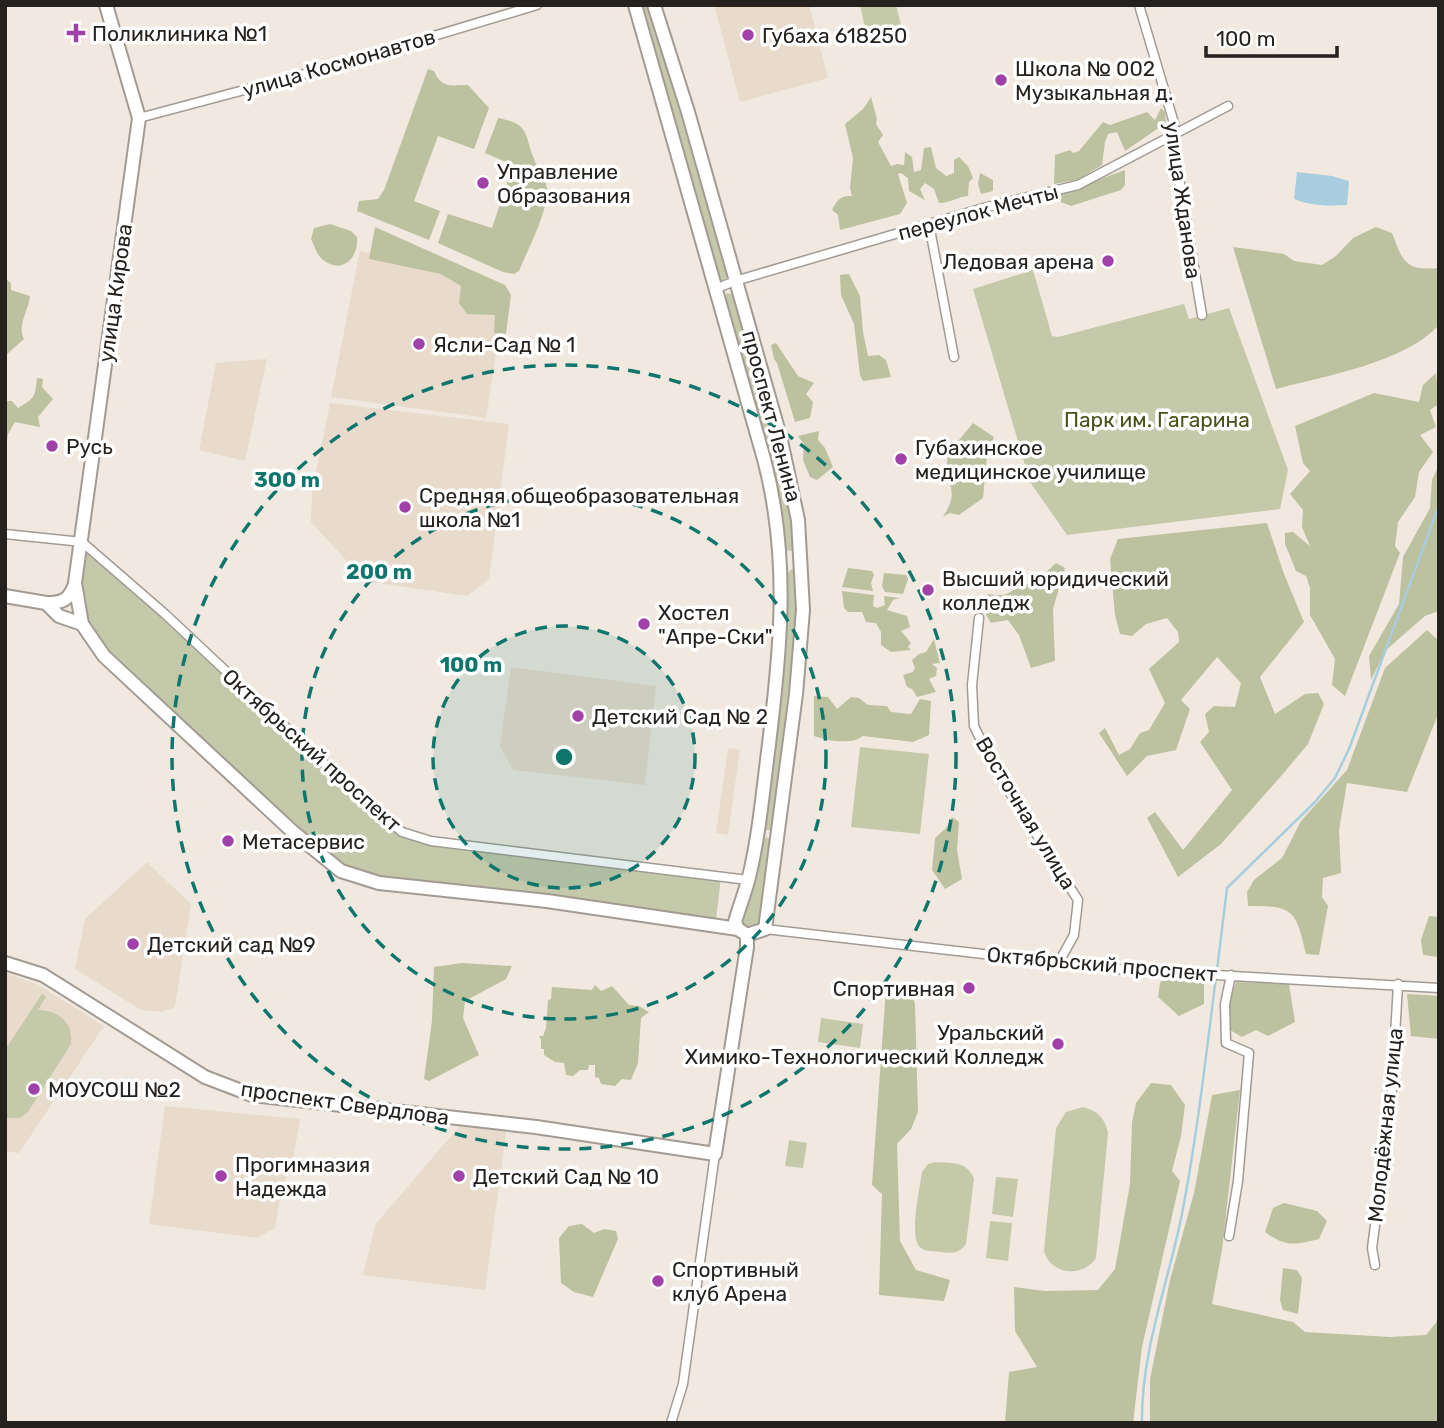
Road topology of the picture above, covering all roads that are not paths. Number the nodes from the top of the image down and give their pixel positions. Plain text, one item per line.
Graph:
1 (106, 5) edge
2 (537, 5) edge
3 (635, 5) edge
4 (654, 5) edge
5 (1139, 5) edge
6 (1228, 106) dead end
7 (139, 118) junction
8 (1172, 136) junction
9 (929, 224) junction
10 (735, 281) junction
11 (715, 289) junction
12 (1202, 316) dead end
13 (954, 357) dead end
14 (5, 534) edge
15 (82, 542) junction
16 (781, 557) junction
17 (802, 557) junction
18 (75, 583) junction
19 (5, 596) edge
20 (46, 603) junction
21 (979, 618) dead end
22 (82, 624) junction
23 (757, 836) junction
24 (777, 838) junction
25 (748, 880) junction
26 (765, 929) junction
27 (742, 932) junction
28 (1059, 962) junction
29 (5, 963) edge
30 (1231, 975) junction
31 (1398, 984) junction
32 (1439, 988) edge
33 (715, 1154) junction
34 (1229, 1236) dead end
35 (1375, 1265) dead end
36 (671, 1423) edge

1 - 7 street, улица Кирова
2 - 7 street, улица Космонавтов
3 - 11 street, проспект Ленина
4 - 10 street, проспект Ленина
5 - 8 street, улица Жданова
6 - 8 street, переулок Мечты
7 - 15 street, улица Кирова
8 - 9 street, переулок Мечты
8 - 12 street, улица Жданова
9 - 10 street, переулок Мечты
9 - 13 street
10 - 11 street, переулок Мечты
10 - 17 street, проспект Ленина
11 - 16 street, проспект Ленина
14 - 15 street
15 - 18 street, улица Кирова
15 - 25 street, Октябрьский проспект
16 - 17 street
16 - 23 street, проспект Ленина
17 - 24 street, проспект Ленина
18 - 20 street
18 - 22 street, улица Кирова
19 - 20 street
20 - 22 street
21 - 28 street, Восточная улица
22 - 27 street
23 - 24 street
23 - 25 street, проспект Ленина
24 - 26 street, проспект Ленина
25 - 27 street, проспект Ленина
26 - 27 street
26 - 28 street, Октябрьский проспект
27 - 33 street, проспект Ленина
28 - 30 street, Октябрьский проспект
29 - 33 street, проспект Свердлова
30 - 31 street, Октябрьский проспект
30 - 34 street
31 - 32 street, Октябрьский проспект
31 - 35 street, Молодёжная улица
33 - 36 street, проспект Ленина

